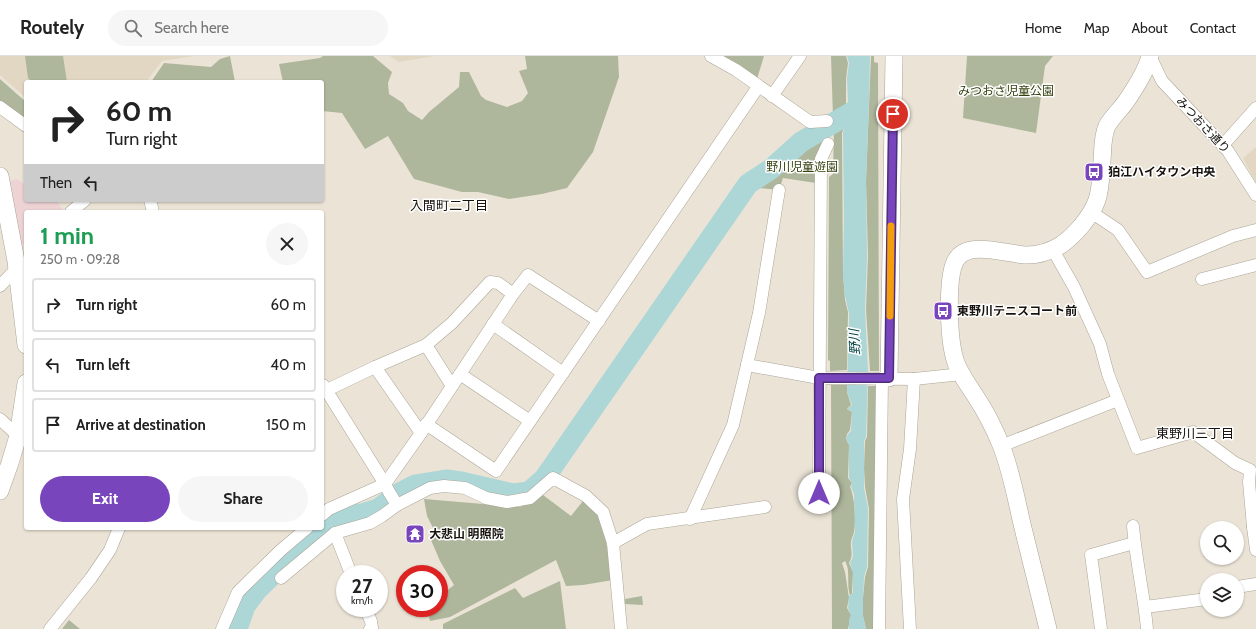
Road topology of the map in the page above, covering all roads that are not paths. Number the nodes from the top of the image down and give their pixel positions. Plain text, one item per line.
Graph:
1 (711, 56) edge
2 (800, 56) edge
3 (894, 56) edge
4 (1150, 56) edge
5 (758, 87) junction
6 (772, 96) junction
7 (0, 107) edge
8 (1256, 108) edge
9 (827, 121) dead end
10 (24, 125) edge
11 (828, 144) dead end
12 (1223, 145) junction
13 (0, 176) edge
14 (779, 190) dead end
15 (1256, 195) edge
16 (83, 202) edge
17 (73, 210) edge
18 (1091, 212) junction
19 (1256, 230) edge
20 (1053, 250) junction
21 (19, 260) edge
22 (1256, 265) edge
23 (1202, 279) dead end
24 (0, 286) edge
25 (514, 294) junction
26 (24, 321) edge
27 (599, 321) junction
28 (493, 324) junction
29 (426, 345) junction
30 (747, 365) junction
31 (375, 367) junction
32 (563, 373) junction
33 (460, 374) junction
34 (962, 374) junction
35 (824, 378) junction
36 (883, 378) junction
37 (914, 379) junction
38 (452, 386) junction
39 (324, 387) edge
40 (24, 397) edge
41 (1118, 400) junction
42 (0, 419) edge
43 (530, 422) junction
44 (424, 429) junction
45 (18, 436) junction
46 (1001, 446) junction
47 (1253, 470) edge
48 (0, 491) edge
49 (819, 493) dead end
50 (391, 495) junction
51 (765, 507) dead end
52 (324, 513) edge
53 (690, 519) junction
54 (1133, 526) dead end
55 (1254, 527) edge
56 (118, 530) edge
57 (305, 530) edge
58 (335, 533) junction
59 (613, 543) junction
60 (1134, 543) junction
61 (1256, 550) edge
62 (347, 565) edge
63 (281, 578) dead end
64 (1256, 584) edge
65 (1244, 586) edge
66 (1200, 600) edge
67 (1145, 606) junction
68 (369, 617) edge
69 (50, 629) edge
70 (222, 629) edge
71 (370, 629) edge
72 (621, 629) edge
73 (879, 629) edge
74 (910, 629) edge
75 (1048, 629) edge
76 (1101, 629) edge
77 (1148, 629) edge

1 - 5 street
2 - 6 street
3 - 36 street
4 - 12 street, みつおさ通り
4 - 18 street
5 - 6 street
5 - 27 street
6 - 9 street
7 - 10 street
8 - 12 street
11 - 35 street
12 - 15 street, みつおさ通り
13 - 21 street
14 - 30 street
16 - 17 street
18 - 19 street
18 - 20 street
20 - 34 street
20 - 41 street
21 - 24 street
21 - 26 street
22 - 23 street
25 - 27 street
25 - 28 street
25 - 29 street
27 - 32 street
28 - 32 street
28 - 33 street
29 - 31 street
29 - 38 street
30 - 35 street
30 - 53 street
31 - 39 street
31 - 44 street
32 - 43 street
33 - 38 street
33 - 43 street
34 - 37 street
34 - 46 street
35 - 36 street
35 - 49 street
36 - 37 street
36 - 73 street
37 - 74 street
38 - 44 street
39 - 50 street
40 - 45 street
41 - 46 street
41 - 47 street
42 - 45 street
43 - 44 street
44 - 50 street
45 - 48 street
46 - 75 street
47 - 55 street
50 - 52 street
50 - 58 street
50 - 59 street
51 - 53 street
53 - 59 street
54 - 60 street
55 - 61 street
56 - 69 street
57 - 70 street
58 - 62 street
58 - 63 street
59 - 72 street
60 - 67 street
60 - 76 street
64 - 65 street
66 - 67 street
67 - 77 street
68 - 71 street

